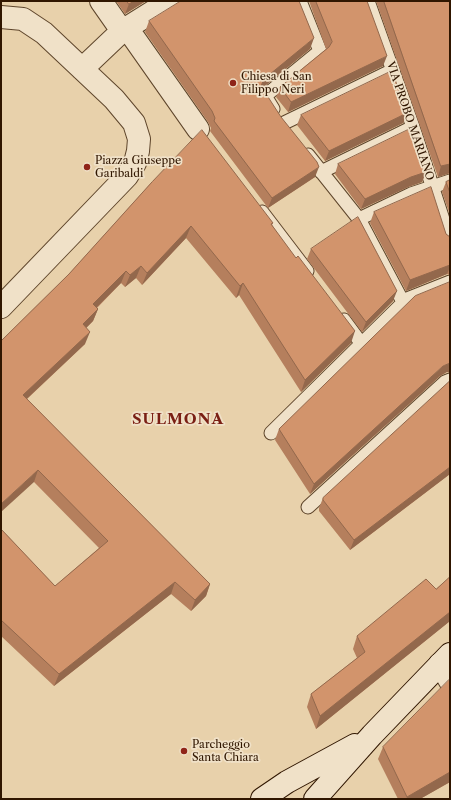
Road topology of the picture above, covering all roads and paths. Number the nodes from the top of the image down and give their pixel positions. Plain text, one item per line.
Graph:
1 (101, 1) edge
2 (170, 1) edge
3 (300, 1) edge
4 (368, 1) edge
5 (1, 17) edge
6 (124, 30) junction
7 (82, 69) junction
8 (393, 70) junction
9 (284, 124) junction
10 (412, 126) junction
11 (203, 135) edge
12 (321, 172) junction
13 (450, 181) edge
14 (432, 186) junction
15 (256, 204) edge
16 (359, 219) junction
17 (450, 241) edge
18 (313, 280) edge
19 (450, 282) edge
20 (404, 302) junction
21 (1, 307) edge
22 (337, 311) edge
23 (361, 343) junction
24 (450, 380) edge
25 (271, 433) dead end
26 (308, 506) dead end
27 (447, 666) edge
28 (372, 735) junction
29 (304, 773) junction
30 (262, 799) edge
31 (309, 799) edge
32 (315, 799) edge

1 - 6 street
2 - 6 street
3 - 9 lane
4 - 8 lane, VIA PROBO MARIANO
5 - 7 street
6 - 7 street
6 - 11 street
7 - 21 street
8 - 9 lane
8 - 10 lane, VIA PROBO MARIANO
9 - 12 lane
10 - 12 lane
10 - 14 lane, VIA PROBO MARIANO
12 - 16 lane
13 - 14 lane
14 - 16 lane
14 - 17 lane, VIA PROBO MARIANO
15 - 18 lane
16 - 20 lane
19 - 20 lane
20 - 23 lane
22 - 23 lane
23 - 25 lane
24 - 26 lane
27 - 28 street
28 - 29 street
28 - 32 street
29 - 30 street
29 - 31 street

